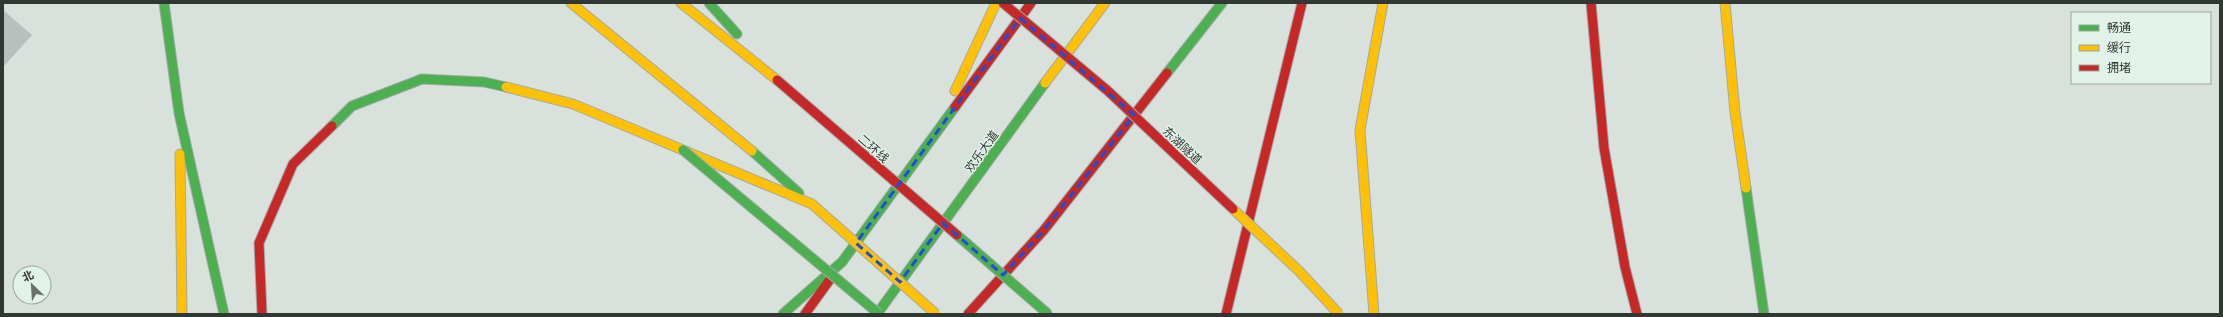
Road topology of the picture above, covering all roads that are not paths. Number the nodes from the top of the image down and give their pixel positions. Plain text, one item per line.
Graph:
1 (164, 3) edge
2 (571, 3) edge
3 (682, 3) edge
4 (709, 3) edge
5 (996, 3) edge
6 (1003, 3) edge
7 (1031, 3) edge
8 (1105, 3) edge
9 (1222, 3) edge
10 (1302, 3) edge
11 (1383, 3) edge
12 (1591, 3) edge
13 (1725, 3) edge
14 (777, 80) junction
15 (179, 113) junction
16 (934, 136) junction
17 (682, 150) junction
18 (812, 204) junction
19 (842, 262) junction
20 (182, 314) edge
21 (224, 314) edge
22 (262, 314) edge
23 (783, 314) edge
24 (805, 314) edge
25 (878, 314) edge
26 (936, 314) edge
27 (968, 314) edge
28 (1048, 314) edge
29 (1226, 314) edge
30 (1339, 314) edge
31 (1374, 314) edge
32 (1636, 314) edge
33 (1764, 314) edge

1 - 15 main road
2 - 18 main road
3 - 14 main road, 二环线
4 - 14 main road
5 - 16 main road
6 - 30 main road, 东湖隧道, bridge
7 - 16 main road
8 - 25 main road, 欢乐大道
9 - 27 main road
10 - 29 main road
11 - 31 main road
12 - 32 main road
13 - 33 main road
14 - 28 main road, 二环线, bridge
15 - 20 main road
15 - 21 main road
16 - 19 main road
17 - 18 main road, bridge
17 - 22 main road
17 - 25 main road, bridge
18 - 26 main road, bridge
19 - 23 main road
19 - 24 main road

